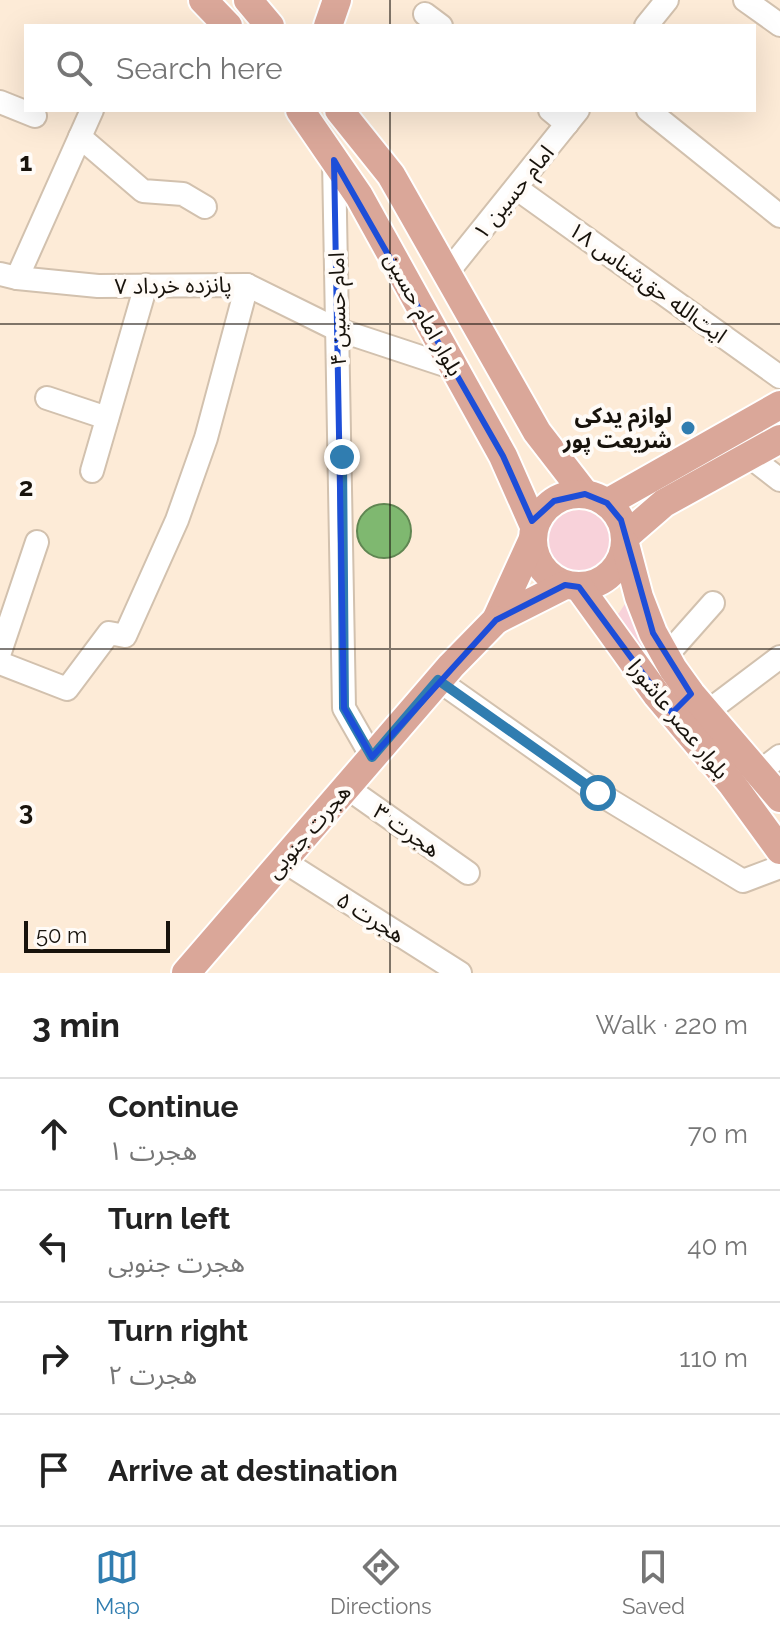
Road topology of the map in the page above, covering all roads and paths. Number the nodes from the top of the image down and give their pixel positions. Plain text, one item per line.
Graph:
1 (203, 0) edge
2 (248, 0) edge
3 (337, 0) edge
4 (745, 0) edge
5 (662, 2) edge
6 (226, 24) edge
7 (268, 24) edge
8 (329, 24) edge
9 (647, 24) edge
10 (780, 25) edge
11 (0, 102) edge
12 (24, 112) edge
13 (25, 112) edge
14 (91, 112) edge
15 (301, 112) edge
16 (341, 112) edge
17 (650, 112) edge
18 (565, 115) edge
19 (35, 116) dead end
20 (80, 137) junction
21 (334, 160) junction
22 (516, 188) junction
23 (205, 207) dead end
24 (780, 216) edge
25 (447, 273) junction
26 (9, 276) edge
27 (146, 285) junction
28 (247, 285) junction
29 (336, 329) junction
30 (454, 368) junction
31 (780, 377) edge
32 (47, 398) dead end
33 (780, 405) edge
34 (107, 418) junction
35 (780, 439) edge
36 (749, 456) junction
37 (92, 471) dead end
38 (780, 480) edge
39 (596, 498) junction
40 (533, 533) junction
41 (626, 540) junction
42 (37, 542) dead end
43 (572, 586) junction
44 (713, 603) dead end
45 (496, 620) junction
46 (0, 652) edge
47 (666, 656) junction
48 (780, 657) edge
49 (0, 663) edge
50 (438, 680) junction
51 (690, 707) junction
52 (372, 757) junction
53 (769, 764) edge
54 (346, 787) junction
55 (780, 798) edge
56 (780, 850) edge
57 (282, 860) junction
58 (780, 867) edge
59 (468, 873) dead end
60 (186, 973) edge
61 (460, 973) edge

1 - 6 main road
2 - 7 main road
3 - 8 main road
4 - 10 street
5 - 9 street
11 - 12 street
13 - 19 street
14 - 20 street
15 - 21 main road, بلوار امام حسین
16 - 25 main road, بلوار امام حسین
17 - 24 street
18 - 22 street, امام حسین ۱
20 - 23 street
20 - 26 street
21 - 29 street, امام حسین ۴
21 - 30 main road, بلوار امام حسین
22 - 25 street, امام حسین ۱
22 - 31 street, ایت‌الله حق‌شناس ۱۸
25 - 39 main road, بلوار امام حسین
26 - 27 street, پانزده خرداد ۷
27 - 28 street, پانزده خرداد ۷
27 - 34 street
28 - 29 street, پانزده خرداد ۷
28 - 49 street
29 - 30 street, پانزده خرداد ۷
29 - 52 street, امام حسین ۴
30 - 40 main road, بلوار امام حسین
32 - 34 street
33 - 39 main road
34 - 37 street
35 - 36 main road
36 - 38 street
36 - 41 main road
39 - 40 main road
39 - 41 main road
40 - 43 main road
40 - 45 main road, هجرت جنوبی
41 - 43 main road
41 - 47 main road, بلوار عصر عاشورا
42 - 46 street
43 - 45 main road, هجرت جنوبی
43 - 51 main road, بلوار عصر عاشورا
44 - 47 street
45 - 50 main road, هجرت جنوبی
47 - 51 main road, بلوار عصر عاشورا
48 - 51 street
50 - 52 main road, هجرت جنوبی
50 - 58 street
51 - 53 main road, بلوار عصر عاشورا
51 - 56 main road, بلوار عصر عاشورا
52 - 54 main road, هجرت جنوبی
53 - 55 main road, بلوار عصر عاشورا
54 - 57 main road, هجرت جنوبی
54 - 59 street, هجرت ۳
57 - 60 main road, هجرت جنوبی
57 - 61 street, هجرت ۵

